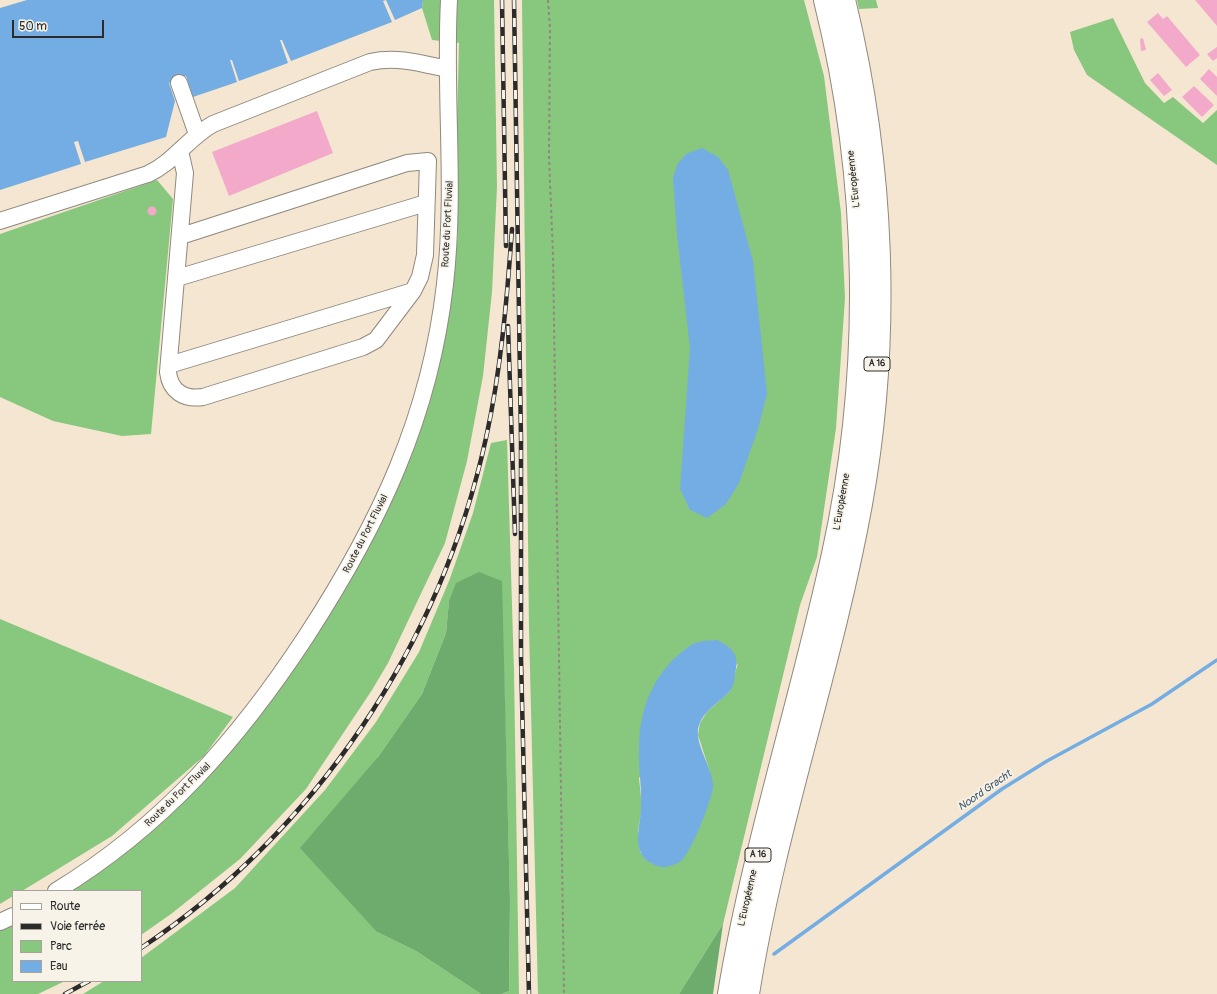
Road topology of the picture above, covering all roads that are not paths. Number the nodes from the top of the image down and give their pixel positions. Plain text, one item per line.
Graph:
1 (449, 0) edge
2 (825, 0) edge
3 (844, 0) edge
4 (447, 69) junction
5 (179, 83) dead end
6 (197, 134) junction
7 (180, 151) junction
8 (426, 203) junction
9 (0, 221) edge
10 (180, 236) junction
11 (177, 278) junction
12 (413, 290) junction
13 (169, 365) junction
14 (58, 890) edge
15 (12, 916) edge
16 (0, 922) edge
17 (729, 994) edge
18 (748, 994) edge

1 - 4 street, Route du Port Fluvial
2 - 17 highway, L'Européenne / A 16
3 - 18 highway, L'Européenne / A 16
4 - 6 street
4 - 14 street, Route du Port Fluvial
5 - 6 street
6 - 7 street
7 - 9 street
7 - 10 street
8 - 10 street
8 - 11 street
8 - 12 street
10 - 11 street
11 - 13 street
12 - 13 street
12 - 13 street
15 - 16 street

